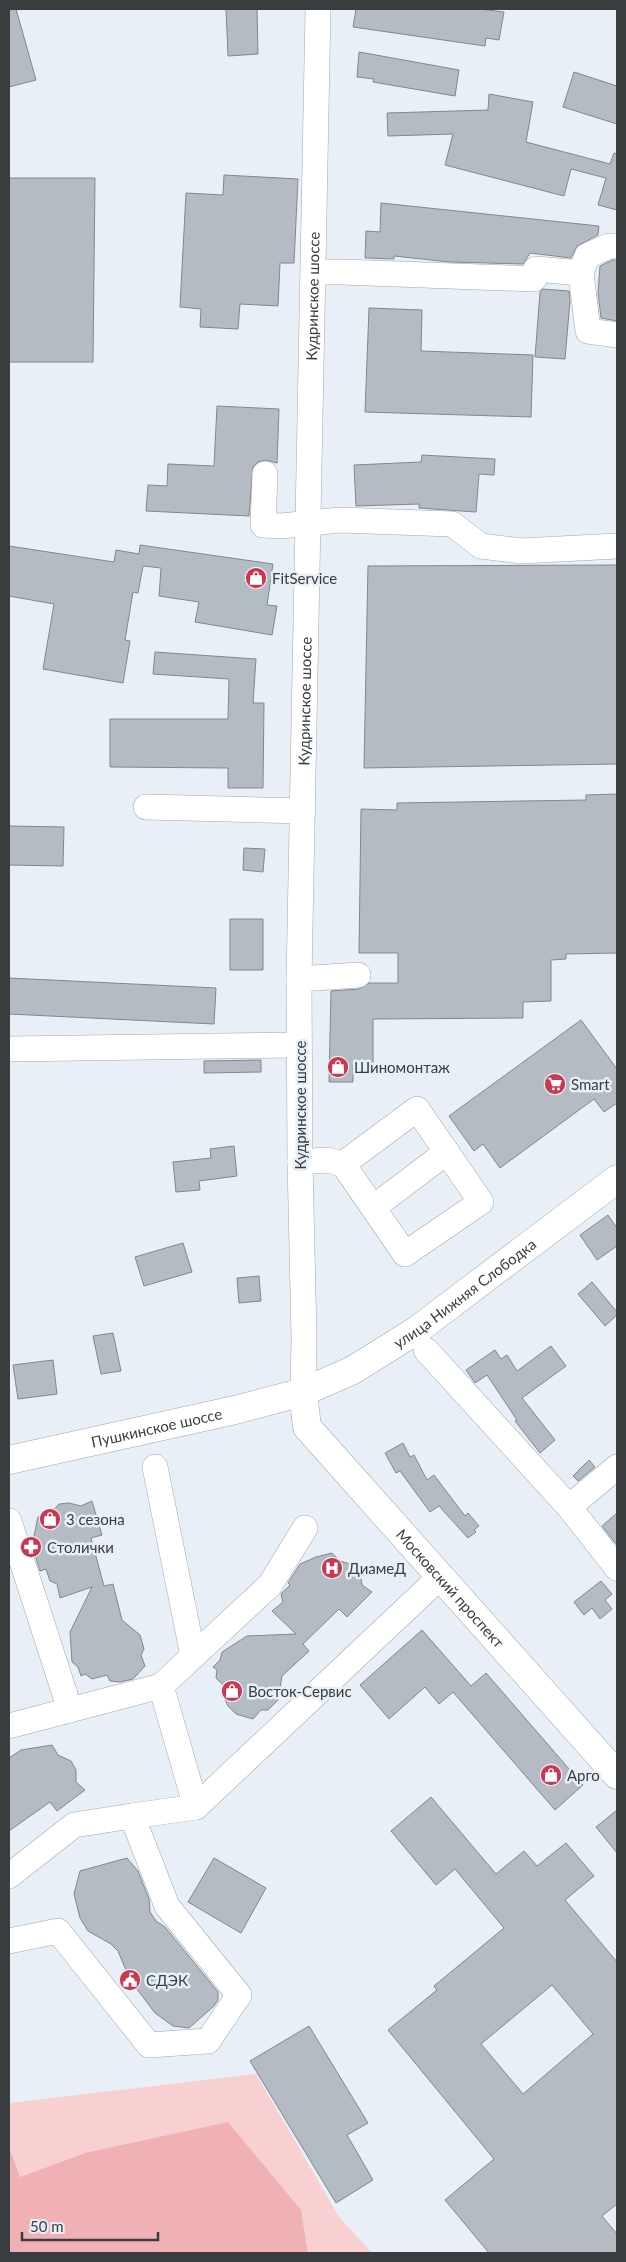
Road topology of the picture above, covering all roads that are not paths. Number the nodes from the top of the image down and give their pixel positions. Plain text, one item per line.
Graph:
1 (318, 9) edge
2 (617, 246) edge
3 (314, 272) junction
4 (581, 273) junction
5 (617, 335) edge
6 (265, 474) dead end
7 (309, 522) junction
8 (617, 546) edge
9 (146, 807) dead end
10 (303, 812) junction
11 (358, 975) dead end
12 (299, 979) junction
13 (300, 1045) junction
14 (9, 1049) edge
15 (447, 1152) junction
16 (300, 1162) junction
17 (343, 1164) junction
18 (617, 1179) edge
19 (374, 1207) junction
20 (426, 1350) dead end
21 (303, 1392) junction
22 (9, 1460) edge
23 (155, 1467) dead end
24 (617, 1467) edge
25 (569, 1507) junction
26 (9, 1521) edge
27 (305, 1528) dead end
28 (617, 1568) edge
29 (440, 1577) junction
30 (193, 1656) junction
31 (161, 1686) junction
32 (70, 1710) junction
33 (9, 1726) edge
34 (617, 1775) edge
35 (196, 1807) junction
36 (132, 1816) junction
37 (9, 1876) edge
38 (9, 1941) edge

1 - 3 street, Кудринское шоссе
2 - 4 street
3 - 4 street
3 - 7 street, Кудринское шоссе
4 - 5 street
6 - 7 street
7 - 8 street
7 - 10 street, Кудринское шоссе
9 - 10 street
10 - 12 street, Кудринское шоссе
11 - 12 street
12 - 13 street, Кудринское шоссе
13 - 14 street
13 - 16 street, Кудринское шоссе
15 - 17 street
15 - 19 street
15 - 19 street
16 - 17 street
16 - 21 street, Кудринское шоссе
17 - 19 street
18 - 21 main road, улица Нижняя Слободка
20 - 25 street
21 - 22 main road, Пушкинское шоссе
21 - 29 main road, Московский проспект
23 - 30 street
24 - 25 street
25 - 28 street
26 - 32 street
27 - 30 street
29 - 34 main road, Московский проспект
29 - 35 street
30 - 31 street
31 - 32 street
31 - 35 street
32 - 33 street
35 - 36 street
36 - 37 street
36 - 38 street

